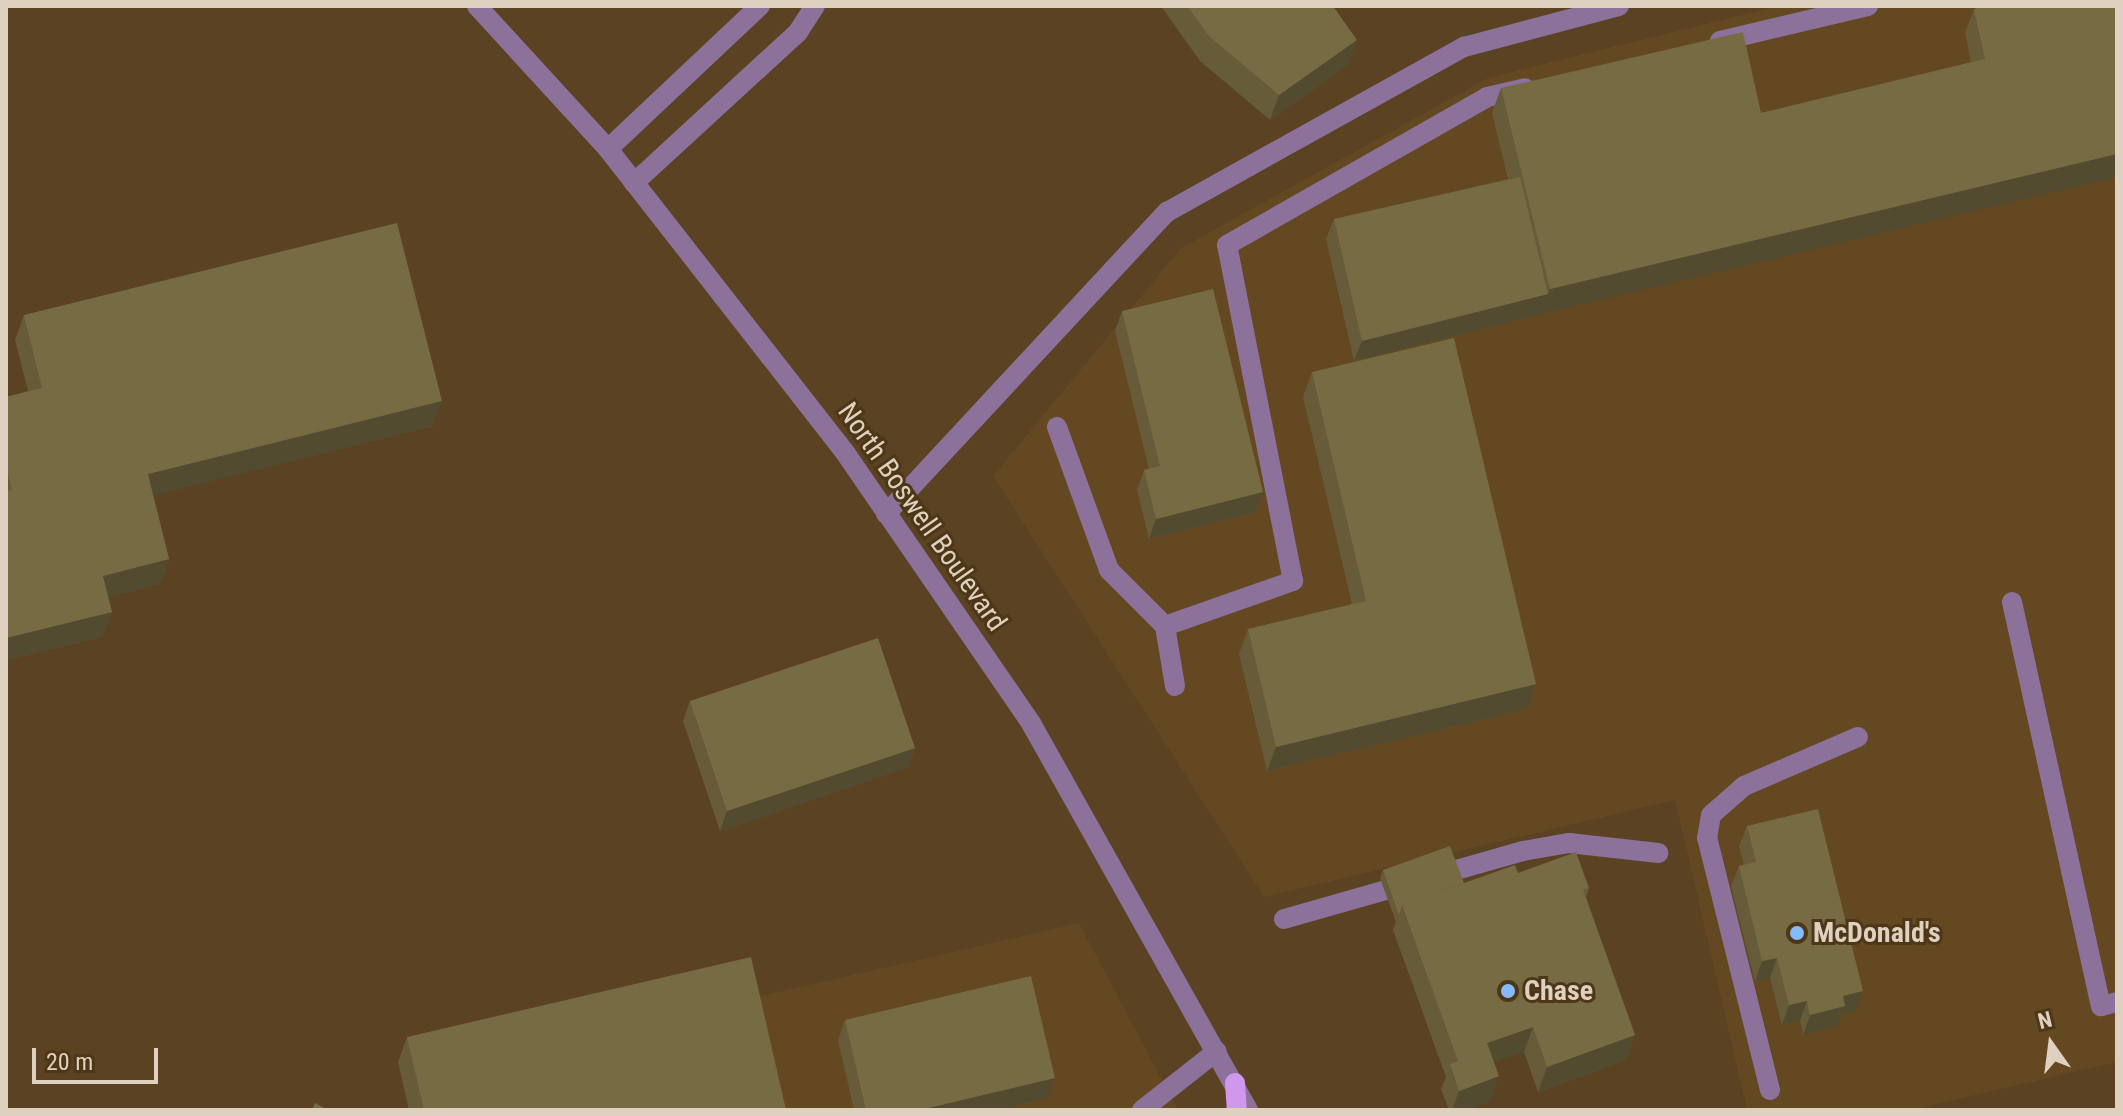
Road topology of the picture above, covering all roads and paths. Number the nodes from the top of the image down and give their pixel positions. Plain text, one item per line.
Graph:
1 (477, 6) edge
2 (760, 6) edge
3 (815, 6) edge
4 (1619, 6) edge
5 (1868, 6) edge
6 (1700, 46) edge
7 (1547, 83) edge
8 (608, 149) junction
9 (634, 183) junction
10 (1057, 427) dead end
11 (886, 514) junction
12 (2012, 602) dead end
13 (1165, 626) junction
14 (1175, 686) dead end
15 (1858, 737) dead end
16 (1658, 853) dead end
17 (1284, 919) dead end
18 (2117, 1002) edge
19 (1217, 1051) junction
20 (1235, 1083) junction
21 (1770, 1090) dead end
22 (1142, 1110) edge
23 (1237, 1110) edge
24 (1248, 1110) edge

1 - 8 street, North Boswell Boulevard
2 - 8 street
3 - 9 street
4 - 11 street
5 - 6 street
7 - 13 street
8 - 9 street, North Boswell Boulevard
9 - 11 street, North Boswell Boulevard
10 - 13 street
11 - 19 street, North Boswell Boulevard
12 - 18 street
13 - 14 street
15 - 21 street
16 - 17 street
19 - 20 street, North Boswell Boulevard
19 - 22 street
20 - 23 main road
20 - 24 street, North Boswell Boulevard

